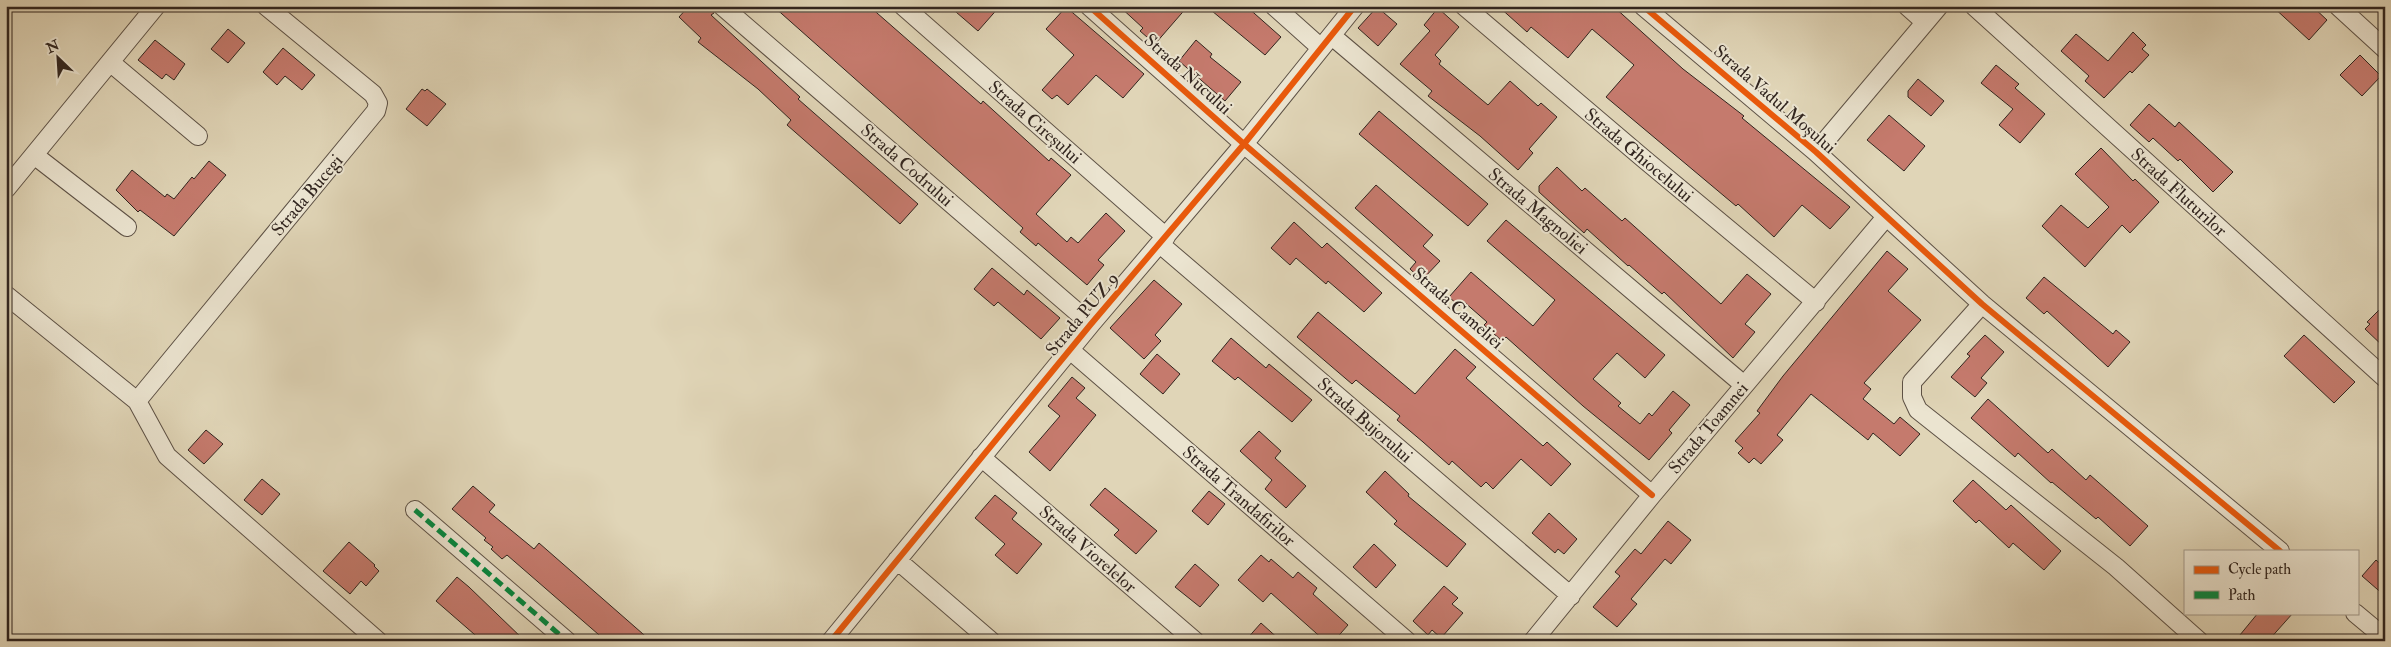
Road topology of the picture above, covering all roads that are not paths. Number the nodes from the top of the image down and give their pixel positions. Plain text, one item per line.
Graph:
1 (156, 6) edge
2 (266, 6) edge
3 (722, 6) edge
4 (903, 6) edge
5 (1089, 6) edge
6 (1274, 6) edge
7 (1355, 6) edge
8 (1464, 6) edge
9 (1643, 6) edge
10 (1907, 6) edge
11 (1940, 6) edge
12 (1974, 6) edge
13 (2338, 6) edge
14 (1925, 22) junction
15 (1326, 42) junction
16 (2385, 49) edge
17 (110, 62) junction
18 (198, 136) dead end
19 (1244, 144) junction
20 (1816, 152) junction
21 (34, 155) junction
22 (6, 189) edge
23 (1886, 217) junction
24 (127, 227) dead end
25 (1163, 240) junction
26 (6, 295) edge
27 (1816, 302) junction
28 (1982, 304) junction
29 (1092, 324) junction
30 (1070, 350) junction
31 (2385, 378) edge
32 (1744, 386) junction
33 (137, 401) junction
34 (981, 458) junction
35 (1652, 495) junction
36 (415, 510) dead end
37 (2279, 550) edge
38 (897, 560) junction
39 (1571, 596) junction
40 (2356, 614) edge
41 (2385, 638) edge
42 (378, 641) edge
43 (567, 641) edge
44 (831, 641) edge
45 (991, 641) edge
46 (1195, 641) edge
47 (1407, 641) edge
48 (1533, 641) edge
49 (2199, 641) edge

1 - 17 street
2 - 33 street, Strada Bucegi
3 - 29 street, Strada Codrului
4 - 25 street, Strada Cireșului
5 - 19 street, Strada Nucului
6 - 15 street, Strada Magnoliei
7 - 15 street, Strada PUZ 9
8 - 27 street, Strada Ghiocelului
9 - 20 street, Strada Vadul Moșului
10 - 14 street
11 - 14 street
12 - 31 street, Strada Fluturilor
13 - 16 street
14 - 20 street
15 - 19 street, Strada PUZ 9
15 - 32 street, Strada Magnoliei
17 - 18 street
17 - 21 street
19 - 25 street, Strada PUZ 9
19 - 35 street, Strada Cameliei
20 - 23 street, Strada Vadul Moșului
21 - 22 street
21 - 24 street
23 - 27 street, Strada Toamnei
23 - 28 street, Strada Vadul Moșului
25 - 29 street, Strada PUZ 9
25 - 39 street, Strada Bujorului
26 - 33 street
27 - 32 street, Strada Toamnei
28 - 37 street, Strada Vadul Moșului
28 - 49 street
29 - 30 street, Strada PUZ 9
30 - 34 street, Strada PUZ 9
30 - 47 street, Strada Trandafirilor
32 - 35 street, Strada Toamnei
33 - 42 street
34 - 38 street, Strada PUZ 9
34 - 46 street, Strada Viorelelor
35 - 39 street, Strada Toamnei
36 - 43 street
38 - 44 street, Strada PUZ 9
38 - 45 street
39 - 48 street, Strada Toamnei
40 - 41 street

